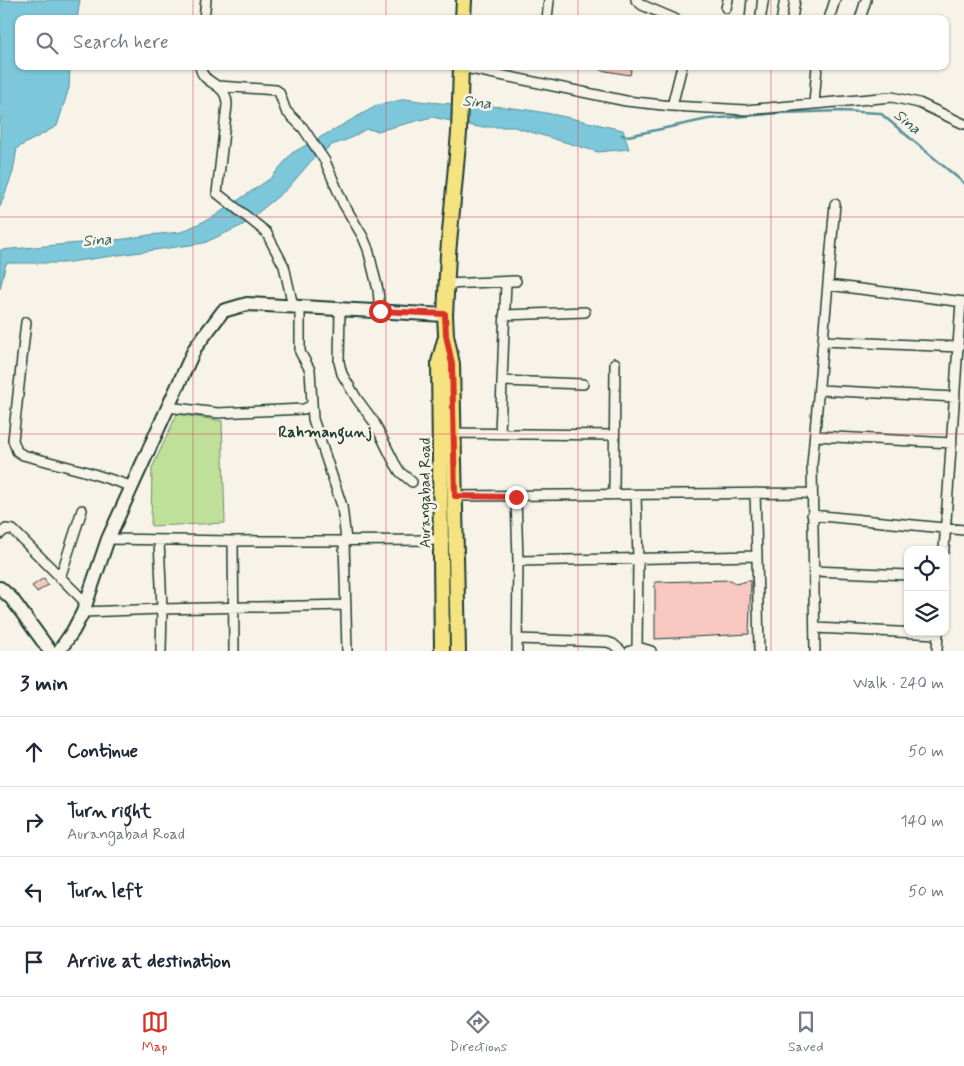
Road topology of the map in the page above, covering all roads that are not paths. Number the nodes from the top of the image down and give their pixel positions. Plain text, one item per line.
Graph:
1 (206, 0) edge
2 (464, 0) edge
3 (549, 0) edge
4 (636, 0) edge
5 (752, 0) edge
6 (774, 0) edge
7 (795, 0) edge
8 (835, 0) edge
9 (866, 0) edge
10 (204, 15) edge
11 (463, 15) edge
12 (547, 15) edge
13 (666, 15) edge
14 (750, 15) edge
15 (772, 15) edge
16 (793, 15) edge
17 (830, 15) edge
18 (861, 15) edge
19 (201, 70) edge
20 (461, 70) edge
21 (681, 70) edge
22 (816, 70) edge
23 (218, 86) junction
24 (814, 104) junction
25 (672, 106) junction
26 (964, 124) edge
27 (835, 204) dead end
28 (516, 281) dead end
29 (506, 282) junction
30 (446, 284) junction
31 (828, 285) junction
32 (963, 302) edge
33 (297, 306) junction
34 (340, 309) junction
35 (380, 311) junction
36 (585, 312) dead end
37 (445, 314) junction
38 (504, 315) junction
39 (26, 322) dead end
40 (823, 341) junction
41 (958, 347) junction
42 (615, 363) dead end
43 (502, 381) junction
44 (582, 384) dead end
45 (818, 390) junction
46 (955, 397) junction
47 (312, 405) junction
48 (167, 408) junction
49 (447, 433) junction
50 (500, 433) junction
51 (614, 435) junction
52 (814, 436) junction
53 (952, 443) junction
54 (412, 482) dead end
55 (132, 486) junction
56 (812, 492) junction
57 (755, 493) junction
58 (636, 495) junction
59 (455, 496) junction
60 (614, 496) junction
61 (516, 497) junction
62 (82, 510) dead end
63 (812, 515) junction
64 (945, 528) junction
65 (964, 530) edge
66 (0, 534) edge
67 (108, 540) junction
68 (159, 540) junction
69 (345, 540) junction
70 (441, 540) junction
71 (457, 540) junction
72 (232, 541) junction
73 (944, 546) edge
74 (757, 556) junction
75 (638, 559) junction
76 (518, 561) junction
77 (814, 571) junction
78 (904, 575) edge
79 (60, 578) junction
80 (0, 588) edge
81 (346, 605) junction
82 (234, 607) junction
83 (84, 608) junction
84 (162, 609) junction
85 (815, 628) junction
86 (904, 632) edge
87 (938, 636) edge
88 (517, 639) junction
89 (634, 650) edge
90 (50, 651) edge
91 (60, 651) edge
92 (161, 651) edge
93 (234, 651) edge
94 (347, 651) edge
95 (442, 651) edge
96 (458, 651) edge
97 (517, 651) edge
98 (621, 651) edge
99 (651, 651) edge
100 (759, 651) edge
101 (815, 651) edge
102 (937, 651) edge

1 - 10 street
2 - 11 main road
3 - 12 street
4 - 13 street
5 - 14 street
6 - 15 street
7 - 16 street
8 - 17 street
9 - 18 street
19 - 23 street
20 - 25 street
20 - 30 main road, Aurangabad Road
21 - 25 street
22 - 24 street
23 - 33 street
23 - 35 street
24 - 25 street
24 - 26 street
27 - 31 street
28 - 29 street
29 - 30 street
29 - 38 street
30 - 37 main road, Aurangabad Road
31 - 32 street
31 - 40 street
32 - 41 street
33 - 34 street
33 - 47 street
33 - 48 street
34 - 35 street
34 - 54 street
35 - 37 street
36 - 38 street
37 - 49 main road, Aurangabad Road
38 - 43 street
39 - 55 street
40 - 41 street
40 - 45 street
41 - 46 street
42 - 51 street
43 - 44 street
43 - 50 street
45 - 46 street
45 - 52 street
46 - 53 street
47 - 48 street
47 - 69 street
48 - 55 street
49 - 50 street
49 - 59 main road, Aurangabad Road
49 - 70 main road, Aurangabad Road
50 - 51 street
51 - 60 street
52 - 53 street
52 - 56 street
53 - 64 street
55 - 67 street
56 - 57 street
56 - 63 street
57 - 58 street
57 - 74 street
58 - 60 street
58 - 75 street
59 - 61 street
59 - 71 main road, Aurangabad Road
60 - 61 street
61 - 76 street
62 - 79 street
63 - 64 street
63 - 77 street
64 - 65 street
64 - 73 street
66 - 79 street
67 - 68 street
67 - 83 street
68 - 72 street
68 - 84 street
69 - 70 street
69 - 72 street
69 - 81 street
70 - 71 street
70 - 95 main road, Aurangabad Road
71 - 96 main road, Aurangabad Road
72 - 82 street
74 - 75 street
74 - 100 street
75 - 76 street
75 - 89 street
76 - 88 street
77 - 78 street
77 - 85 street
79 - 83 street
80 - 90 street
81 - 82 street
81 - 94 street
82 - 84 street
82 - 93 street
83 - 84 street
83 - 91 street
84 - 92 street
85 - 86 street
85 - 101 street
87 - 102 street
88 - 97 street
88 - 98 street
89 - 99 street

